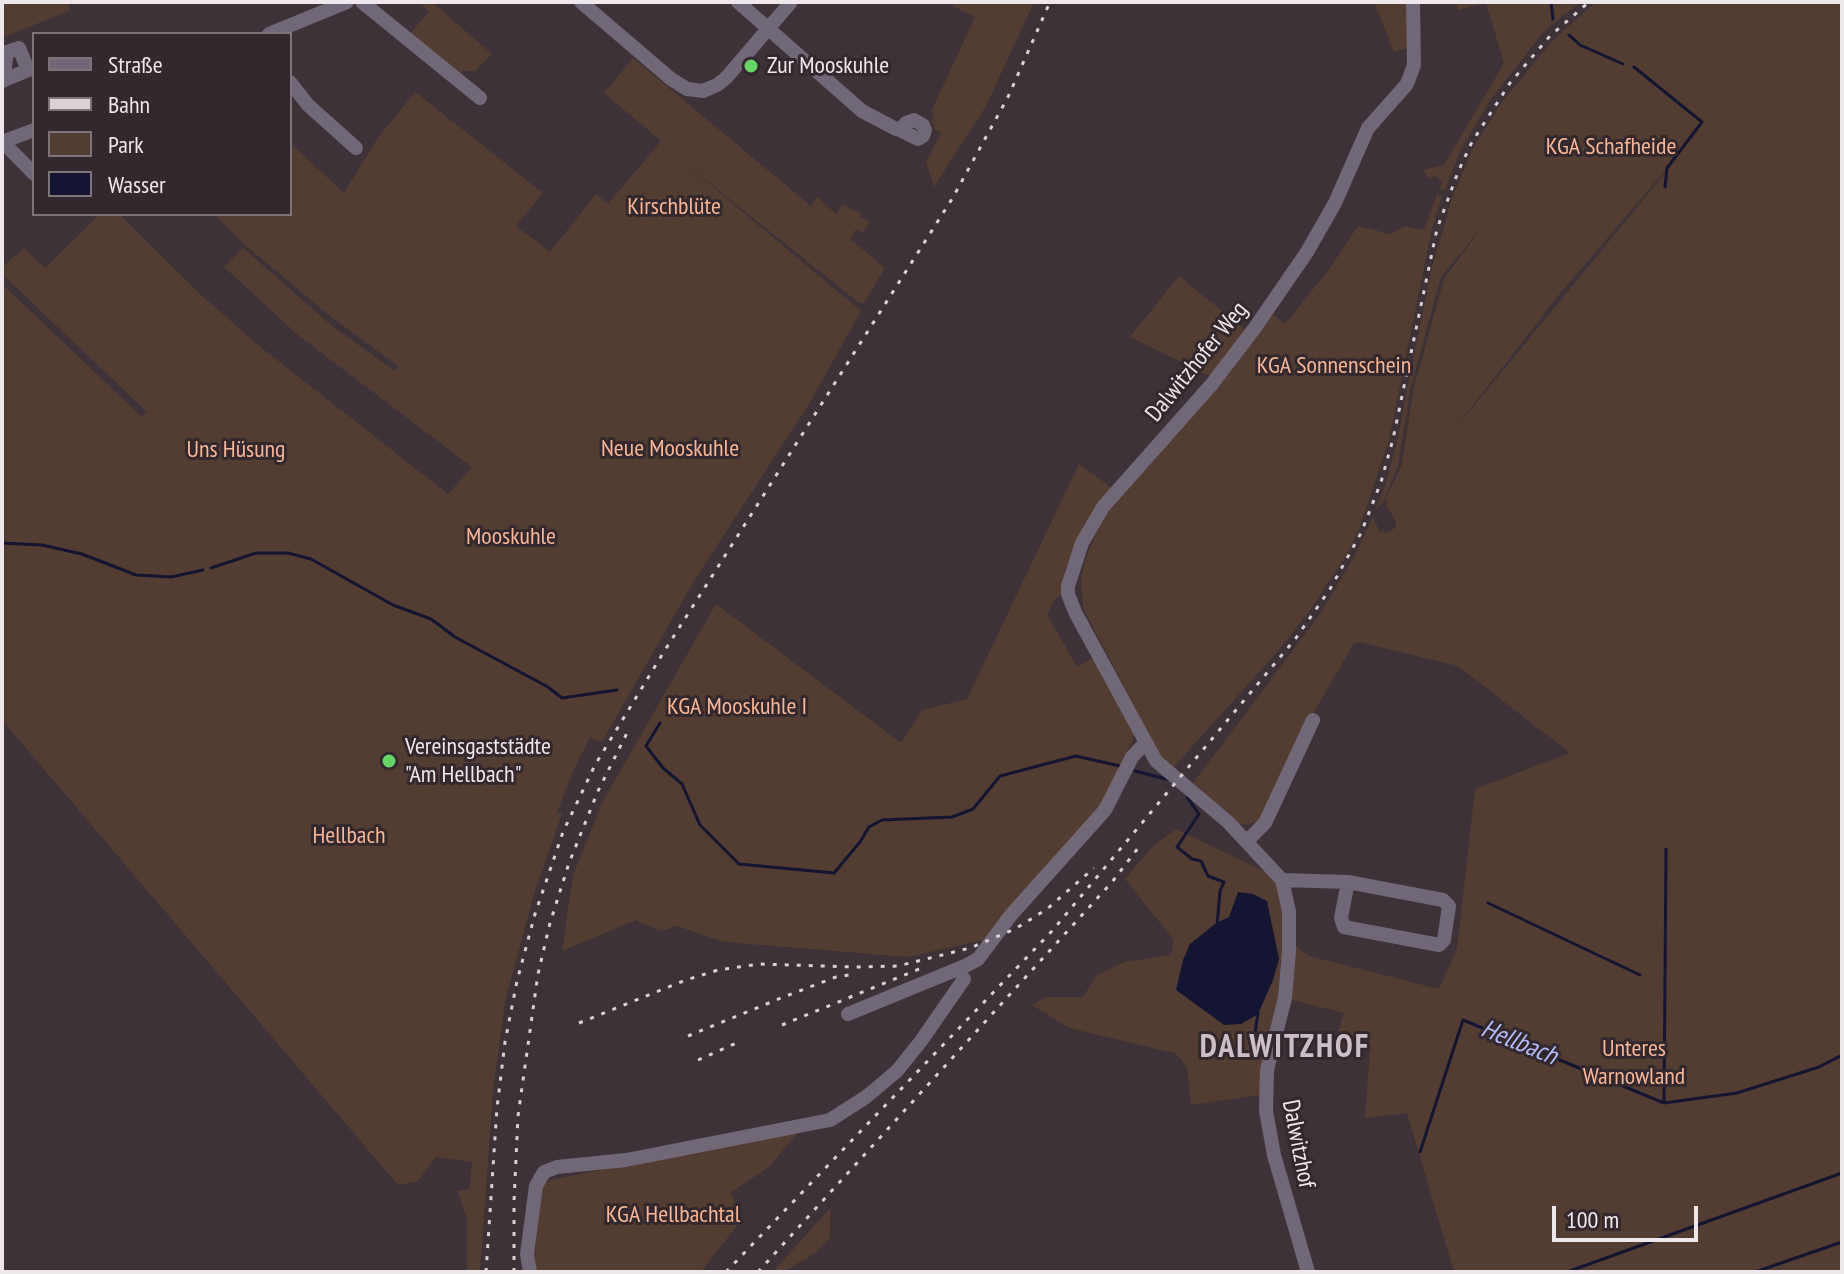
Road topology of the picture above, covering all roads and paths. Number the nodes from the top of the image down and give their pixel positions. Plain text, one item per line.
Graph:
1 (347, 2) edge
2 (362, 2) edge
3 (581, 2) edge
4 (738, 2) edge
5 (791, 2) edge
6 (1413, 2) edge
7 (769, 29) junction
8 (274, 32) edge
9 (292, 85) edge
10 (480, 98) dead end
11 (900, 130) dead end
12 (32, 131) edge
13 (3, 142) edge
14 (356, 148) dead end
15 (32, 172) edge
16 (1313, 720) dead end
17 (1145, 743) junction
18 (1247, 841) junction
19 (1282, 880) junction
20 (1348, 882) junction
21 (964, 979) dead end
22 (848, 1014) dead end
23 (530, 1272) edge
24 (1308, 1272) edge

1 - 8 street
2 - 10 street
3 - 7 street
4 - 7 street
5 - 7 street
6 - 17 street, Dalwitzhofer Weg
7 - 11 street
9 - 14 street
12 - 13 street
13 - 15 street
16 - 18 street
17 - 18 street, Dalwitzhofer Weg
17 - 22 street
18 - 19 street
19 - 20 street
19 - 24 street, Dalwitzhof
20 - 20 street
21 - 23 street

